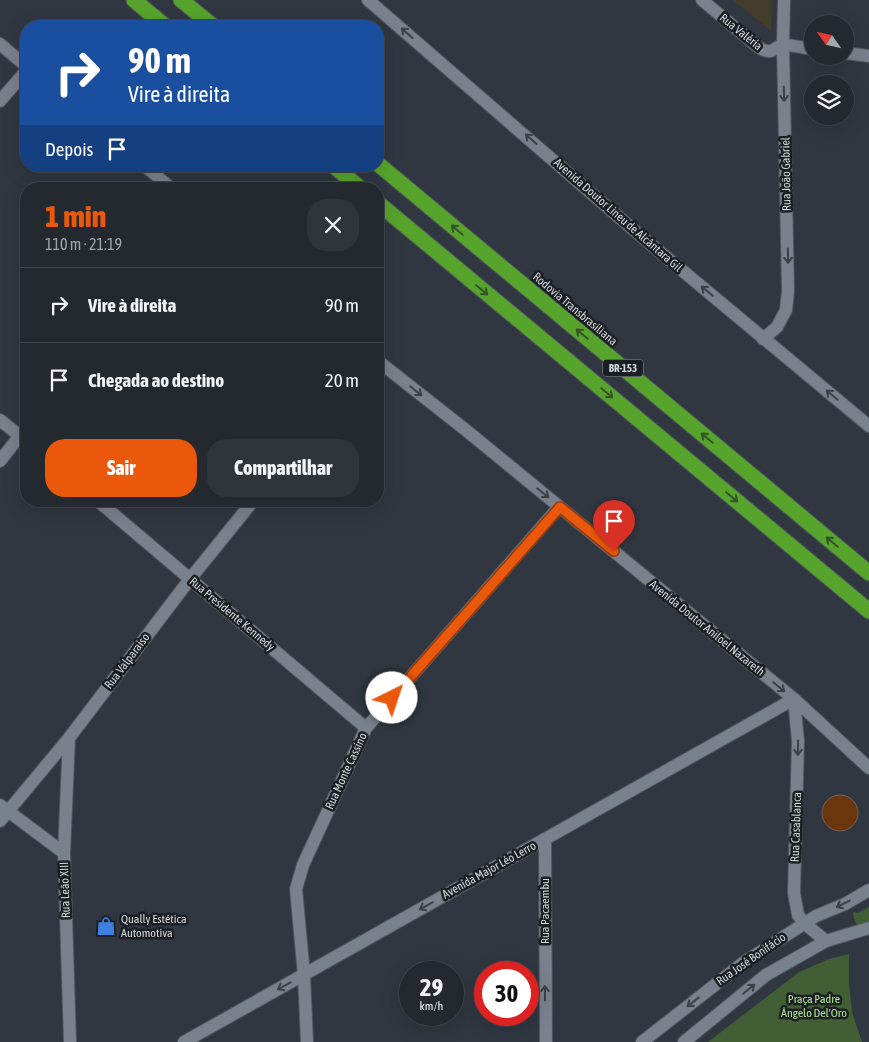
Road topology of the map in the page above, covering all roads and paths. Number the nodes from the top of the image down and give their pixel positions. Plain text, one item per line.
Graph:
1 (134, 0) edge
2 (181, 0) edge
3 (368, 0) edge
4 (702, 0) edge
5 (784, 0) edge
6 (158, 20) edge
7 (205, 20) edge
8 (0, 44) edge
9 (783, 45) junction
10 (804, 48) edge
11 (854, 54) edge
12 (869, 56) edge
13 (20, 61) edge
14 (20, 78) edge
15 (0, 101) edge
16 (384, 169) edge
17 (152, 172) edge
18 (341, 172) edge
19 (164, 182) edge
20 (353, 182) edge
21 (384, 208) edge
22 (764, 338) junction
23 (384, 366) edge
24 (0, 420) edge
25 (869, 426) edge
26 (20, 432) edge
27 (20, 439) edge
28 (0, 461) edge
29 (105, 507) edge
30 (248, 507) edge
31 (560, 507) junction
32 (869, 573) edge
33 (190, 579) junction
34 (869, 611) edge
35 (794, 699) junction
36 (366, 728) junction
37 (69, 738) junction
38 (869, 768) edge
39 (3, 813) edge
40 (545, 839) junction
41 (64, 853) junction
42 (869, 890) edge
43 (804, 923) junction
44 (869, 928) edge
45 (826, 941) junction
46 (304, 974) junction
47 (692, 1038) edge
48 (70, 1042) edge
49 (184, 1042) edge
50 (307, 1042) edge
51 (546, 1042) edge
52 (642, 1042) edge
53 (684, 1042) edge

1 - 6 highway
2 - 7 highway
22 -> 3 street, Avenida Doutor Lineu de Alcântara Gil
4 - 9 street, Rua Valéria
5 - 9 street, Rua João Gabriel
8 - 13 street
9 - 10 street, Rua Valéria
9 -> 22 street, Rua João Gabriel
11 - 12 street
14 - 15 street
32 -> 16 highway, Rodovia Transbrasiliana / BR-153
17 - 19 street
18 - 20 highway
21 -> 34 highway, BR-153
25 -> 22 street, Avenida Doutor Lineu de Alcântara Gil
23 -> 31 street, Avenida Doutor Aniloel Nazareth
24 - 26 street
27 - 28 street
29 - 33 street, Rua Presidente Kennedy
30 - 33 street, Rua Valparaiso
31 -> 35 street, Avenida Doutor Aniloel Nazareth
31 - 36 street, Rua Monte Cassino
33 - 36 street, Rua Presidente Kennedy
33 - 37 street, Rua Valparaiso
35 - 38 street, Avenida Doutor Aniloel Nazareth
35 - 40 street, Avenida Major Léo Lerro
35 -> 43 street, Rua Casablanca
36 - 46 street, Rua Monte Cassino
37 - 39 street, Rua Valparaiso
37 - 41 street, Rua Leão XIII
39 - 41 street
40 -> 46 street, Avenida Major Léo Lerro
51 -> 40 street, Rua Pacaembu
41 - 48 street, Rua Leão XIII
42 -> 43 street, Rua José Bonifácio
43 - 45 street, Rua Casablanca
43 -> 52 street, Rua José Bonifácio
44 - 45 street, Rua José Bonifácio
47 -> 45 street, Rua José Bonifácio
46 -> 49 street, Avenida Major Léo Lerro
46 - 50 street, Rua Monte Cassino
47 - 53 street, Rua José Bonifácio

